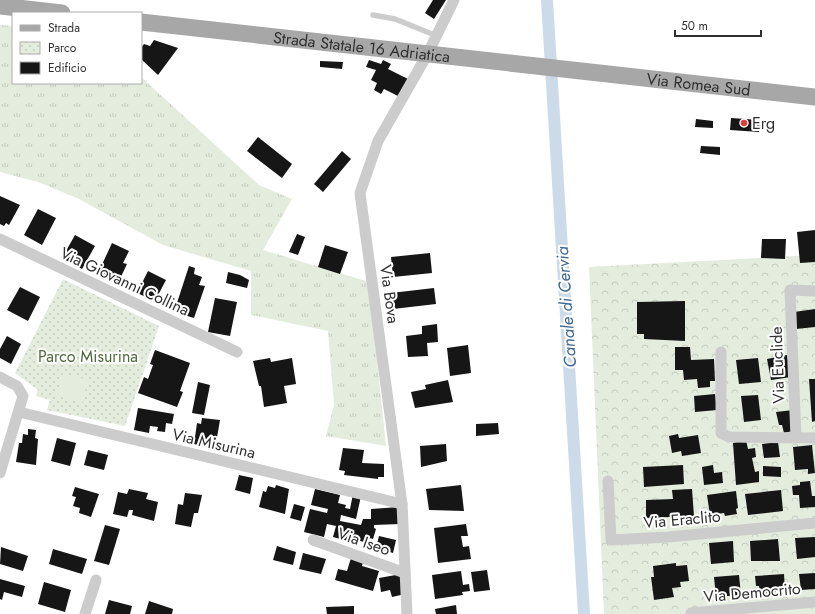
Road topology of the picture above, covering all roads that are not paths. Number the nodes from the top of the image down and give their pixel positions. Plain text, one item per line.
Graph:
1 (454, 0) edge
2 (0, 6) edge
3 (53, 12) edge
4 (373, 15) dead end
5 (142, 22) edge
6 (437, 36) junction
7 (427, 55) junction
8 (583, 71) joint
9 (815, 97) edge
10 (0, 240) edge
11 (815, 291) edge
12 (237, 352) dead end
13 (721, 352) dead end
14 (0, 377) edge
15 (19, 412) junction
16 (796, 438) junction
17 (815, 438) edge
18 (0, 473) edge
19 (608, 481) dead end
20 (402, 504) junction
21 (815, 523) edge
22 (313, 540) dead end
23 (405, 573) junction
24 (96, 580) dead end
25 (815, 602) edge
26 (691, 613) edge
27 (85, 614) edge
28 (407, 614) edge

1 - 6 street, Via Bova
2 - 3 main road
4 - 6 lane
5 - 7 main road, Strada Statale 16 Adriatica
6 - 7 street, Via Bova
7 - 8 main road, Strada Statale 16 Adriatica
7 - 20 street, Via Bova
8 - 9 main road, Via Romea Sud
10 - 12 street, Via Giovanni Collina
11 - 16 street, Via Euclide
13 - 16 street
14 - 15 street
15 - 18 street
15 - 20 street, Via Misurina
16 - 17 street
19 - 21 street, Via Eraclito
20 - 23 street, Via Bova
22 - 23 street, Via Iseo
23 - 28 street, Via Bova
24 - 27 street
25 - 26 street, Via Democrito

